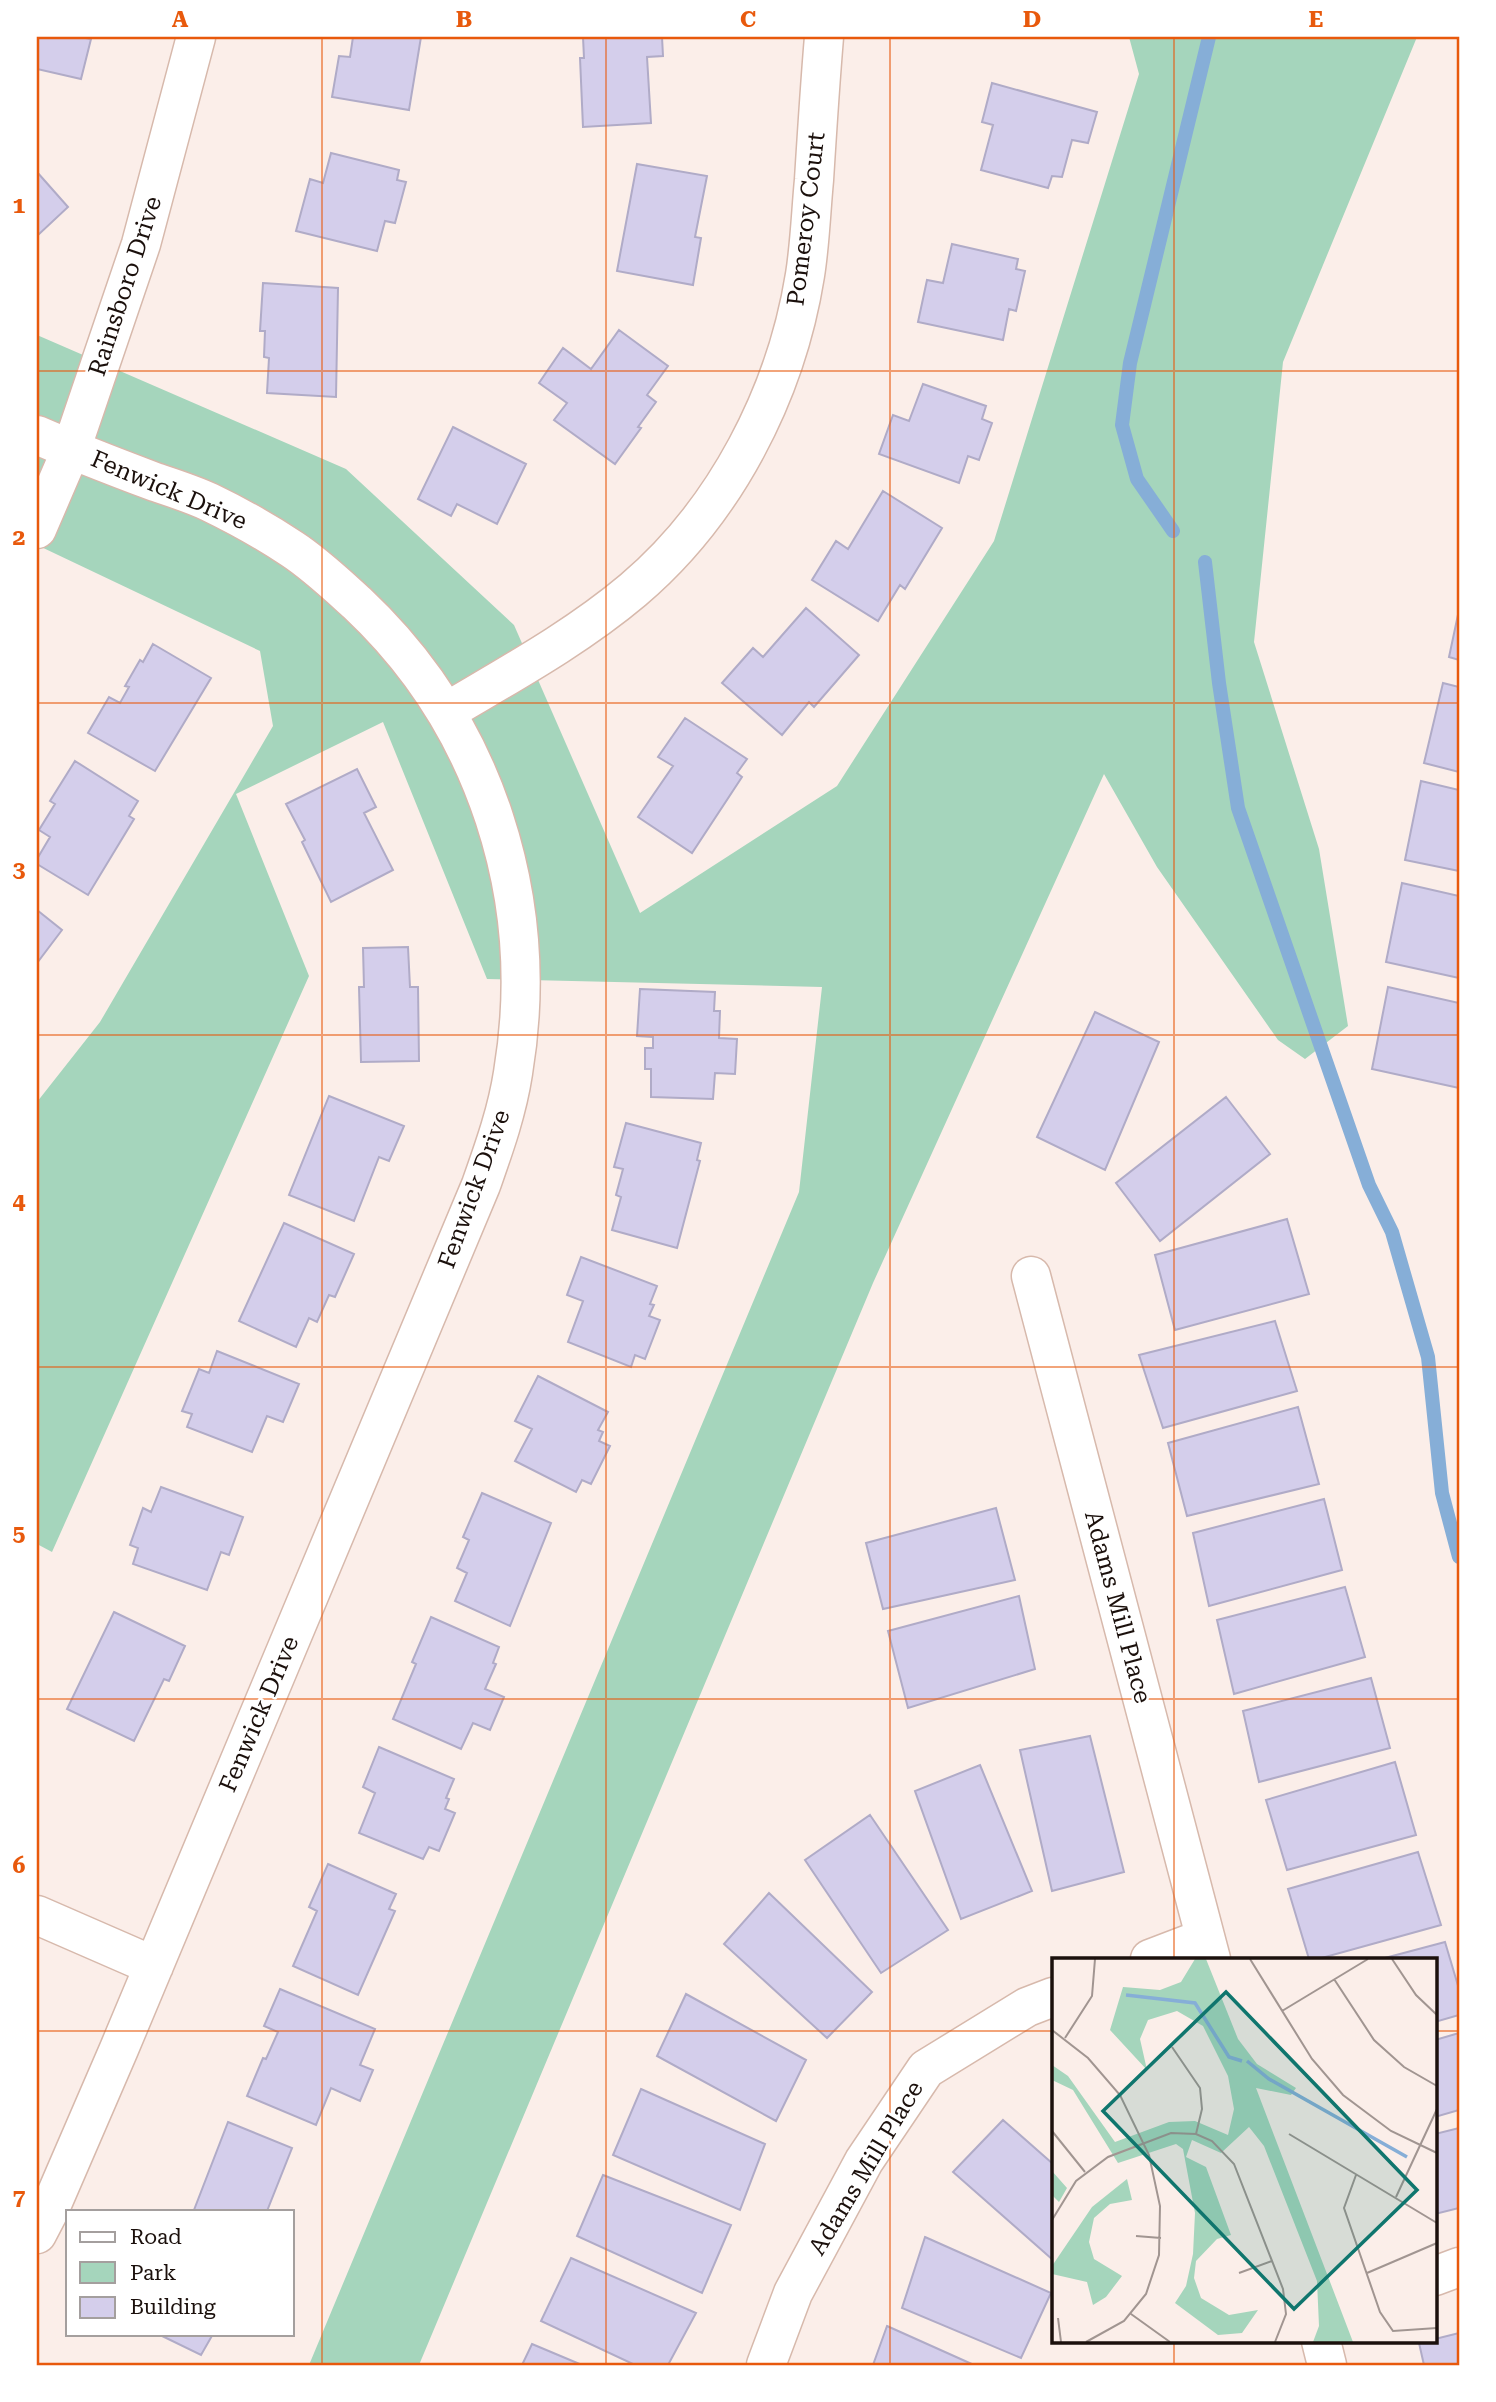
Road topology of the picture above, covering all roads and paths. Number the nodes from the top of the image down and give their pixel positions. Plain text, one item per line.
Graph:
1 (196, 37) edge
2 (824, 37) edge
3 (37, 435) edge
4 (71, 450) junction
5 (37, 530) edge
6 (446, 712) junction
7 (1031, 1276) dead end
8 (37, 1915) edge
9 (1208, 1949) edge
10 (1156, 1958) edge
11 (153, 1966) junction
12 (1052, 1997) edge
13 (37, 2234) edge
14 (1459, 2267) edge
15 (1436, 2276) edge
16 (1321, 2342) edge
17 (766, 2365) edge
18 (1327, 2365) edge

1 - 4 street, Rainsboro Drive
2 - 6 street, Pomeroy Court
3 - 4 street, Fenwick Drive
4 - 5 street, Rainsboro Drive
4 - 6 street, Fenwick Drive
6 - 11 street, Fenwick Drive
7 - 9 street, Adams Mill Place
8 - 11 street
9 - 10 street, Adams Mill Place
11 - 13 street, Fenwick Drive
12 - 17 street, Adams Mill Place
14 - 15 street
16 - 18 street

